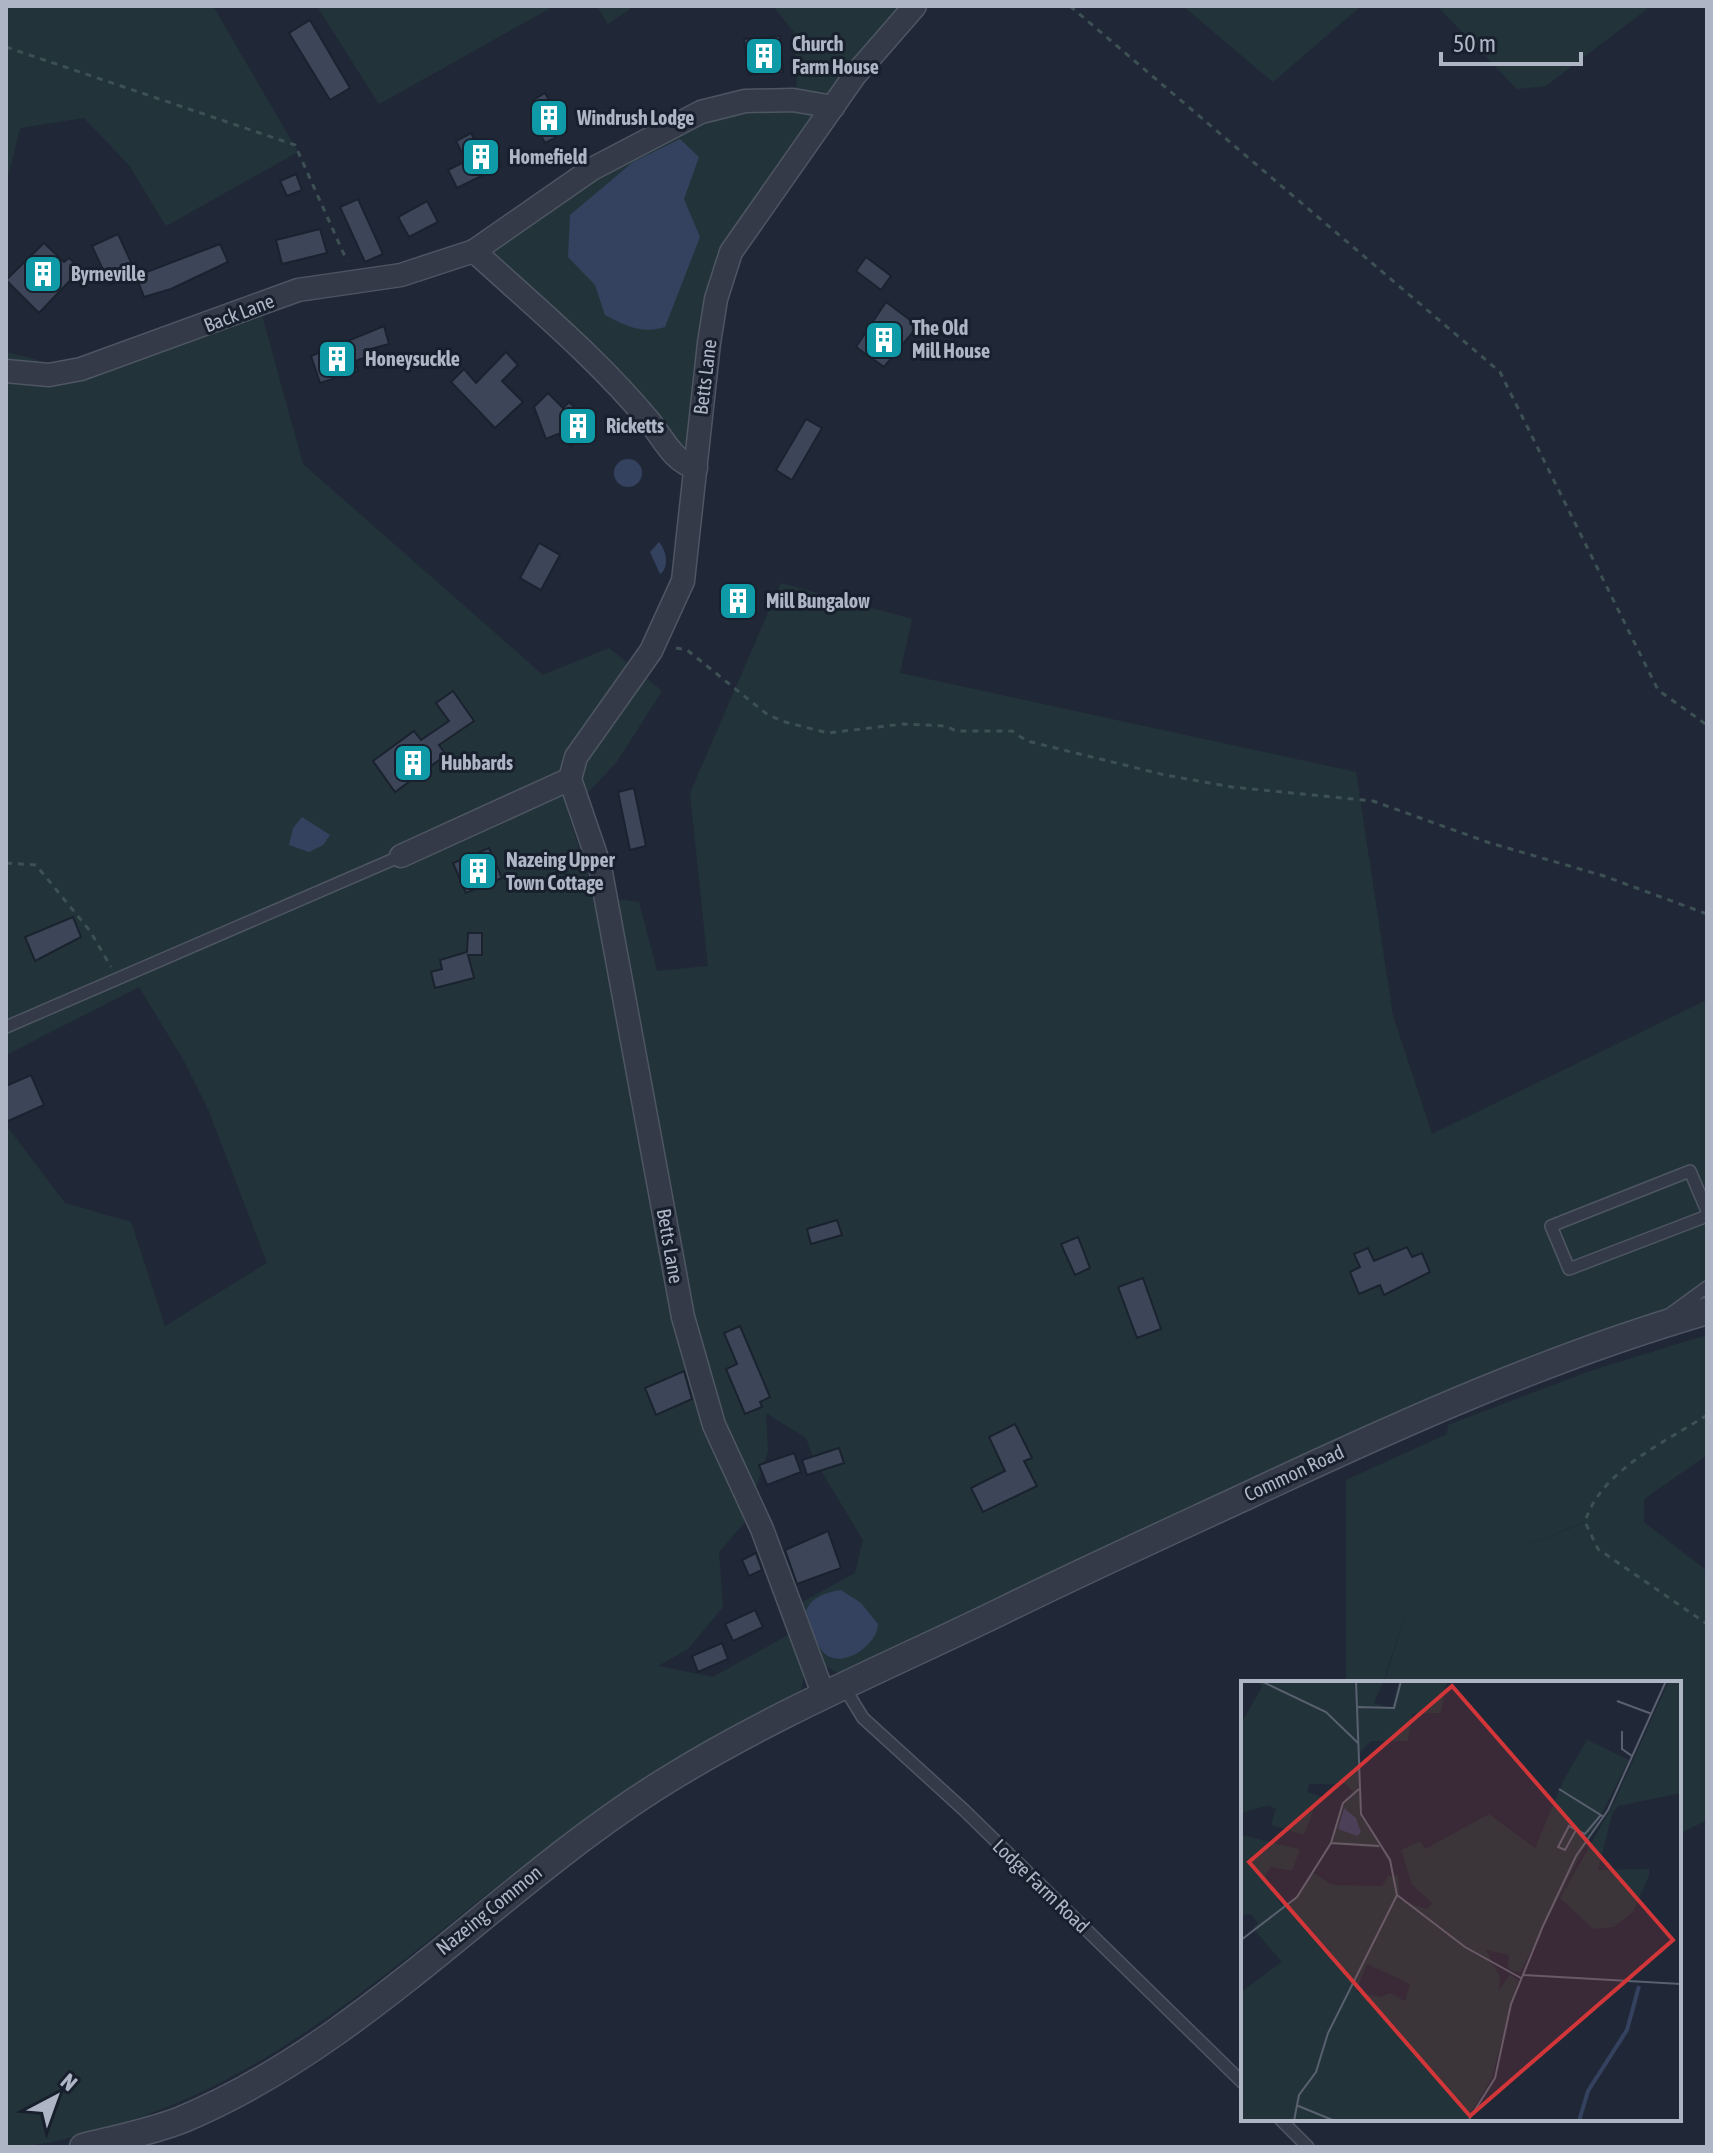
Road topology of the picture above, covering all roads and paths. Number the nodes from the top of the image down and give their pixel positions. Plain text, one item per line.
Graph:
1 (915, 6) edge
2 (1070, 6) edge
3 (6, 47) edge
4 (833, 107) junction
5 (474, 251) junction
6 (356, 281) junction
7 (6, 371) edge
8 (696, 468) junction
9 (651, 651) junction
10 (1707, 725) edge
11 (570, 779) junction
12 (401, 856) joint
13 (6, 863) edge
14 (1707, 914) edge
15 (121, 979) junction
16 (6, 1027) edge
17 (1707, 1214) edge
18 (1707, 1287) edge
19 (1707, 1311) edge
20 (1658, 1326) junction
21 (1707, 1415) edge
22 (1707, 1624) edge
23 (893, 1663) joint
24 (834, 1692) junction
25 (1241, 2081) edge
26 (1282, 2121) edge
27 (83, 2147) edge
28 (1308, 2147) edge

1 - 4 street, Betts Lane
2 - 10 path
3 - 6 path
4 - 5 street, Back Lane
4 - 8 street, Betts Lane
5 - 6 street, Back Lane
5 - 8 street
6 - 7 street, Back Lane
8 - 9 street, Betts Lane
9 - 11 street, Betts Lane
9 - 14 path
11 - 12 street
11 - 24 street, Betts Lane
12 - 15 lane
13 - 15 path
15 - 16 lane
17 - 17 lane
18 - 20 lane
19 - 20 street, Common Road
20 - 23 street, Common Road
21 - 22 path
23 - 24 street, Nazeing Common
24 - 25 lane, Lodge Farm Road
24 - 27 street, Nazeing Common
26 - 28 lane

